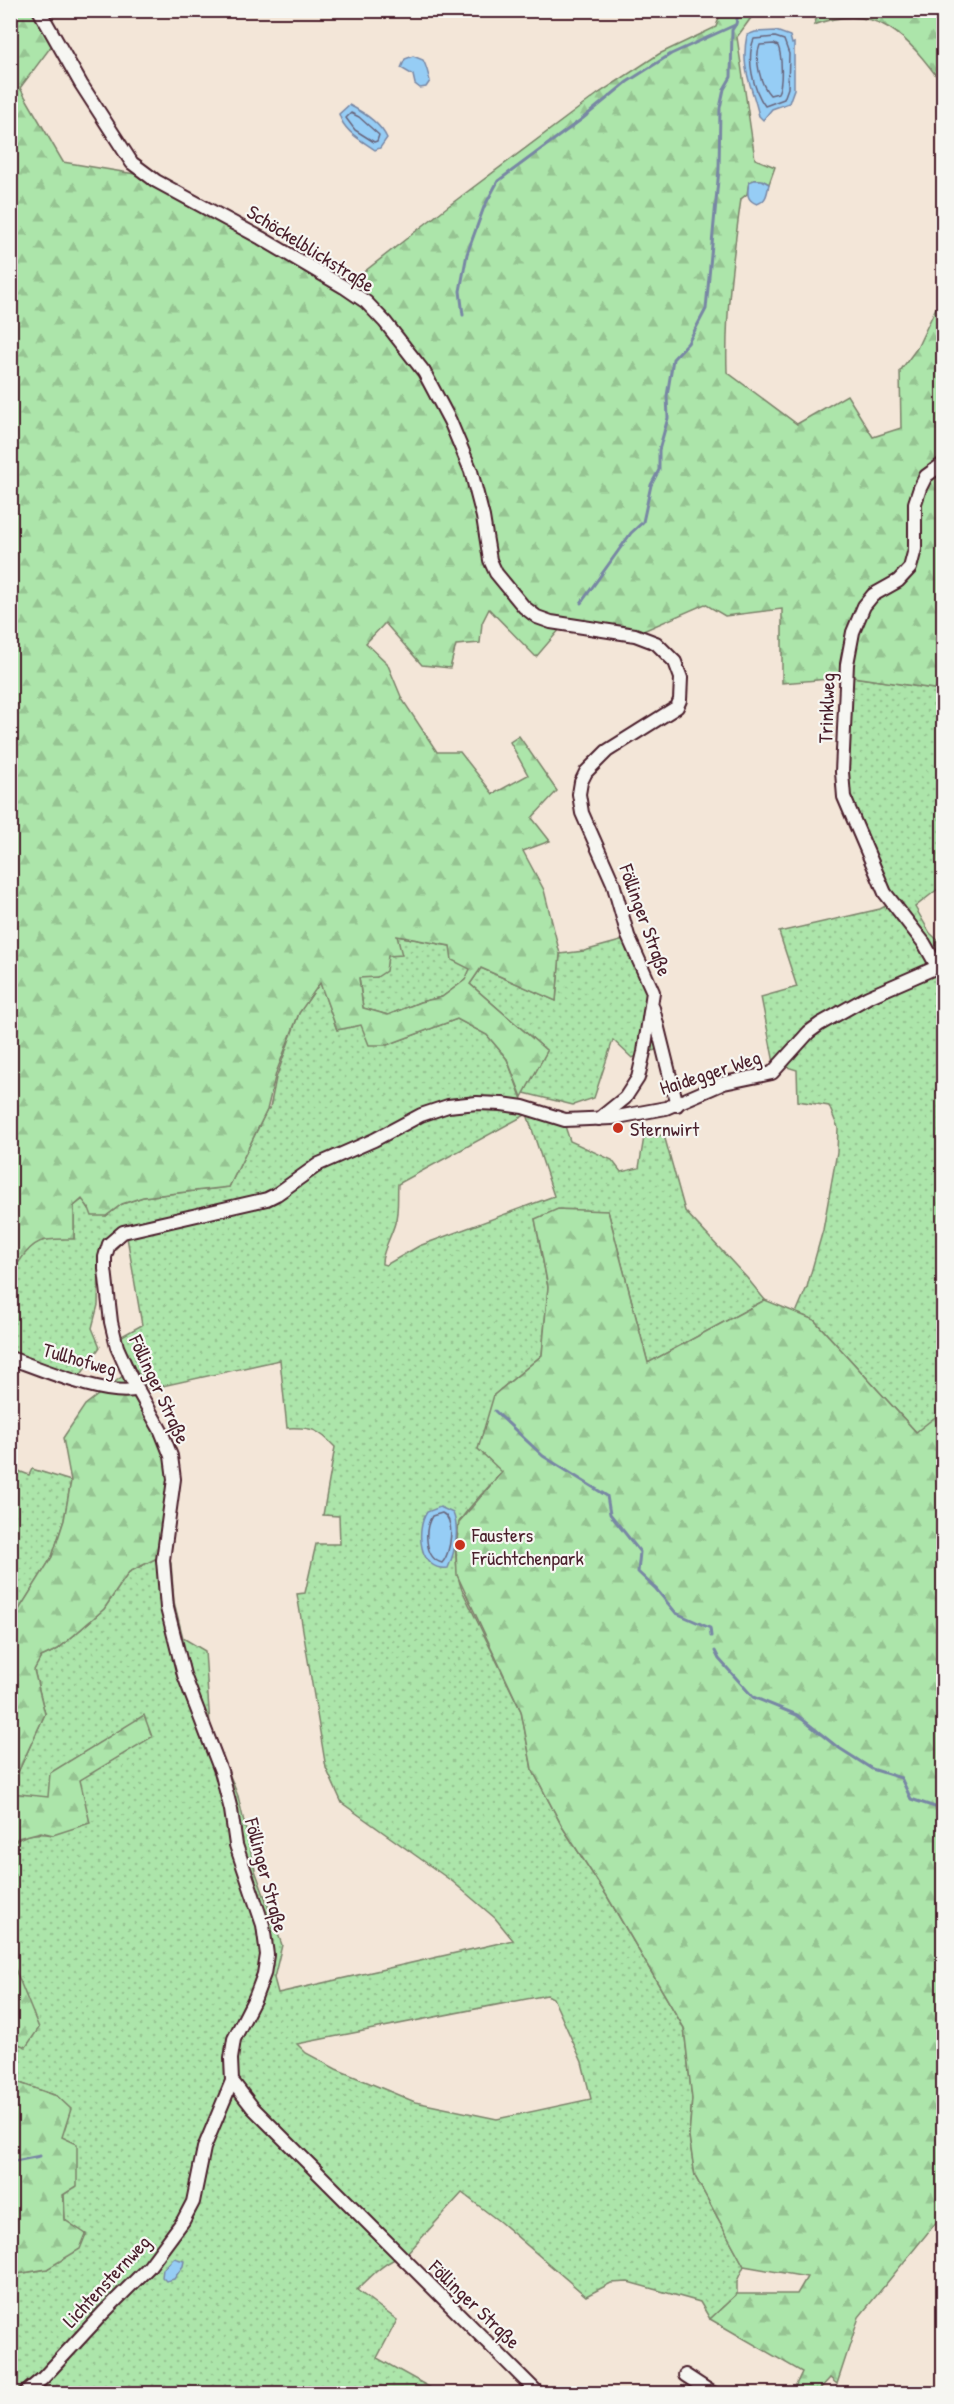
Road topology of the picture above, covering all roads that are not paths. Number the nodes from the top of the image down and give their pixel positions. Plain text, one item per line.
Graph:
1 (39, 10) edge
2 (944, 463) edge
3 (656, 722) joint
4 (940, 965) edge
5 (652, 1004) junction
6 (677, 1105) junction
7 (598, 1119) junction
8 (10, 1358) edge
9 (138, 1389) junction
10 (232, 2081) junction
11 (685, 2375) dead end
12 (24, 2394) edge
13 (539, 2394) edge
14 (714, 2394) edge

1 - 3 street, Schöckelblickstraße
2 - 4 street, Trinklweg
3 - 5 street, Föllinger Straße
4 - 6 street, Haidegger Weg
5 - 6 street
5 - 7 street, Föllinger Straße
6 - 7 street, Haidegger Weg
7 - 9 street, Föllinger Straße
8 - 9 street, Tullhofweg
9 - 10 street, Föllinger Straße
10 - 12 street, Lichtensternweg
10 - 13 street, Föllinger Straße
11 - 14 street

